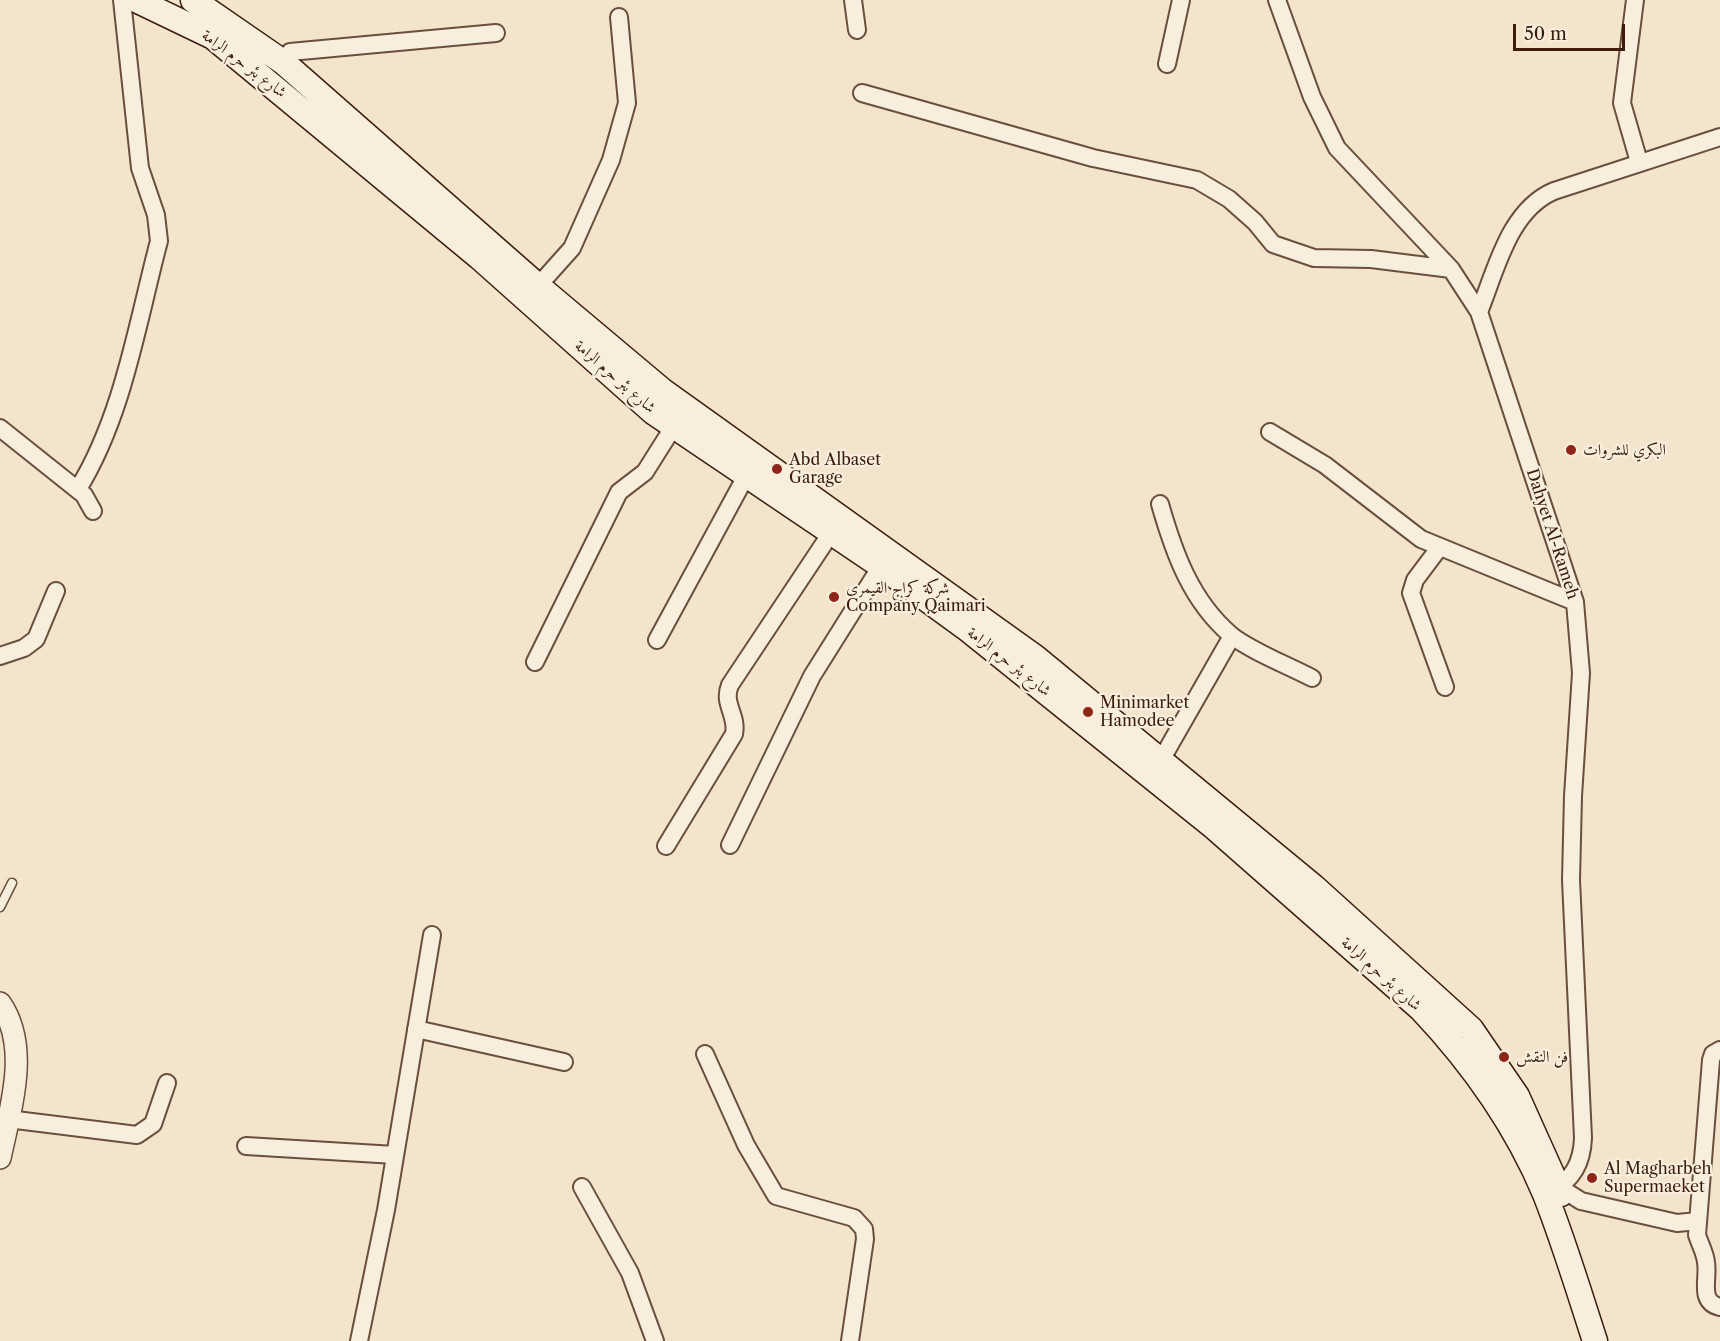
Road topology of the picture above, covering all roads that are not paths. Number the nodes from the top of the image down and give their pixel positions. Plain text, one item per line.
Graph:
1 (122, 0) edge
2 (136, 0) edge
3 (853, 0) edge
4 (1181, 0) edge
5 (1278, 0) edge
6 (1635, 0) edge
7 (203, 4) edge
8 (619, 17) dead end
9 (857, 30) dead end
10 (496, 33) dead end
11 (283, 62) junction
12 (1167, 64) dead end
13 (862, 93) dead end
14 (1720, 137) edge
15 (1639, 162) junction
16 (1451, 269) junction
17 (538, 286) junction
18 (1479, 312) junction
19 (674, 426) junction
20 (0, 428) edge
21 (1270, 432) dead end
22 (746, 476) junction
23 (78, 489) junction
24 (1160, 504) dead end
25 (93, 511) dead end
26 (831, 533) junction
27 (1439, 548) junction
28 (881, 566) junction
29 (56, 591) dead end
30 (1575, 602) junction
31 (1232, 636) junction
32 (657, 639) dead end
33 (0, 656) edge
34 (535, 662) dead end
35 (1312, 678) dead end
36 (1445, 687) dead end
37 (1160, 762) junction
38 (730, 845) dead end
39 (666, 846) dead end
40 (12, 883) dead end
41 (0, 907) edge
42 (432, 935) dead end
43 (0, 1003) edge
44 (416, 1029) junction
45 (1720, 1050) edge
46 (705, 1054) dead end
47 (564, 1062) dead end
48 (167, 1083) dead end
49 (8, 1119) junction
50 (246, 1146) dead end
51 (395, 1155) junction
52 (0, 1158) edge
53 (582, 1187) dead end
54 (1552, 1191) junction
55 (1698, 1221) junction
56 (1720, 1307) edge
57 (359, 1341) edge
58 (655, 1341) edge
59 (850, 1341) edge
60 (1594, 1341) edge
61 (1611, 1341) edge

1 - 23 street
2 - 19 main road, شارع بئر حرم الرامة
3 - 9 street
4 - 12 street
5 - 16 street, Dahyet Al-Rameh
6 - 15 street
7 - 11 main road, شارع بئر حرم الرامة
8 - 17 street
10 - 11 street
11 - 17 main road, شارع بئر حرم الرامة
13 - 16 street
14 - 15 street
15 - 18 street
16 - 18 street, Dahyet Al-Rameh
17 - 37 main road, شارع بئر حرم الرامة
18 - 30 street, Dahyet Al-Rameh
19 - 22 main road, شارع بئر حرم الرامة
19 - 34 street
20 - 23 street
21 - 27 street
22 - 26 main road, شارع بئر حرم الرامة
22 - 32 street
23 - 25 street
24 - 31 street
26 - 28 main road, شارع بئر حرم الرامة
26 - 39 street
27 - 30 street
27 - 36 street
28 - 38 street
28 - 54 main road, شارع بئر حرم الرامة
29 - 33 street
30 - 54 street, Dahyet Al-Rameh
31 - 35 street
31 - 37 street
37 - 54 main road, شارع بئر حرم الرامة
40 - 41 lane
42 - 44 street
43 - 49 street
44 - 47 street
44 - 51 street
45 - 55 street
46 - 59 street
48 - 49 street
49 - 52 street
50 - 51 street
51 - 57 street
53 - 58 street
54 - 55 street
54 - 60 main road, شارع بئر حرم الرامة
54 - 61 main road, شارع بئر حرم الرامة
55 - 56 street

